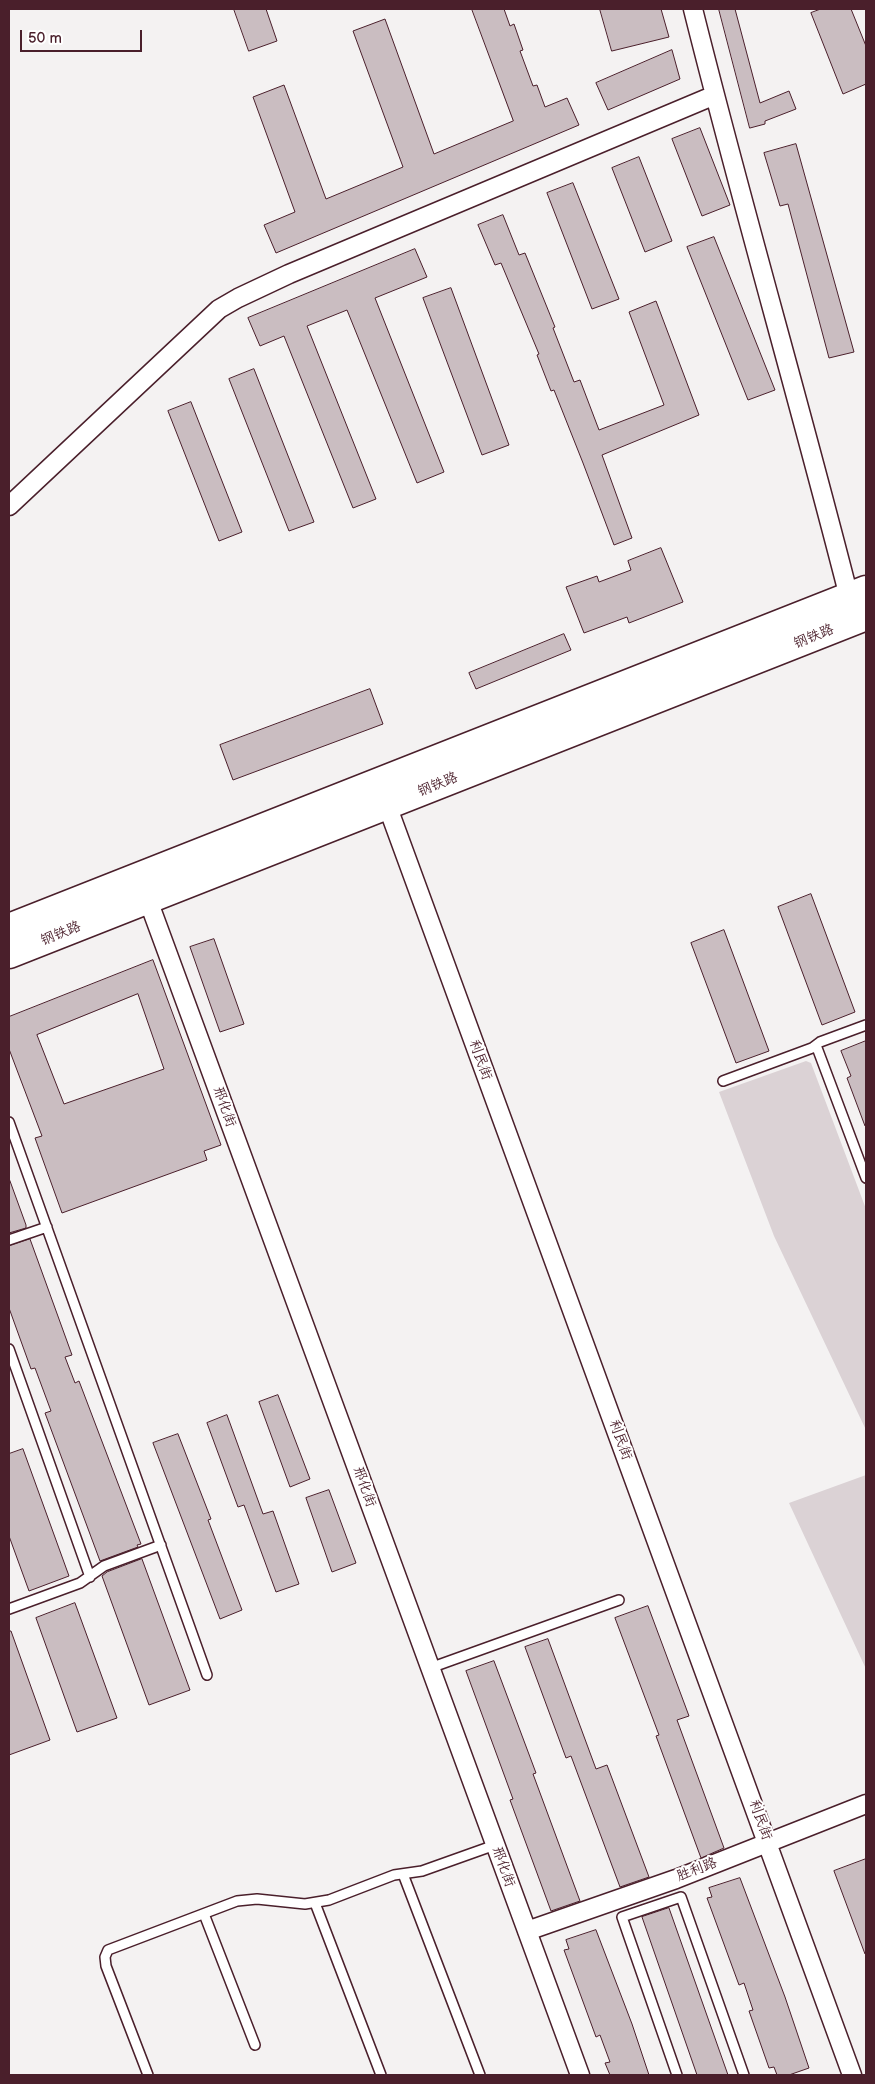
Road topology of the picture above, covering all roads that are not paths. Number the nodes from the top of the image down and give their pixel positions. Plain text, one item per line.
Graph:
1 (693, 9) edge
2 (715, 95) junction
3 (9, 506) edge
4 (860, 601) edge
5 (387, 805) junction
6 (148, 900) junction
7 (9, 928) edge
8 (9, 954) edge
9 (866, 1025) edge
10 (816, 1046) junction
11 (723, 1081) dead end
12 (9, 1122) edge
13 (866, 1178) edge
14 (47, 1227) junction
15 (9, 1240) edge
16 (9, 1349) edge
17 (161, 1545) junction
18 (90, 1577) junction
19 (619, 1600) dead end
20 (9, 1609) edge
21 (430, 1668) junction
22 (207, 1675) dead end
23 (866, 1804) edge
24 (768, 1843) junction
25 (495, 1845) junction
26 (403, 1874) junction
27 (315, 1903) junction
28 (204, 1914) junction
29 (527, 1931) junction
30 (255, 2045) dead end
31 (148, 2075) edge
32 (381, 2075) edge
33 (480, 2075) edge
34 (580, 2075) edge
35 (677, 2075) edge
36 (744, 2075) edge
37 (852, 2075) edge

1 - 2 street
2 - 3 street
2 - 4 street
4 - 5 main road, 钢铁路
4 - 7 main road, 钢铁路
5 - 6 main road, 钢铁路
5 - 24 street, 利民街
6 - 8 main road, 钢铁路
6 - 21 street, 邢化街
9 - 10 lane
10 - 11 lane
10 - 13 lane
12 - 14 lane
14 - 15 lane
14 - 17 lane
16 - 18 lane
17 - 18 lane
17 - 22 lane
18 - 20 lane
19 - 21 lane
21 - 25 street, 邢化街
23 - 24 street, 胜利路
24 - 29 street, 胜利路
24 - 37 street, 利民街
25 - 26 lane
25 - 29 street, 邢化街
26 - 27 lane
26 - 33 lane
27 - 28 lane
27 - 32 lane
28 - 30 lane
28 - 31 lane
29 - 34 street, 邢化街
35 - 36 lane

